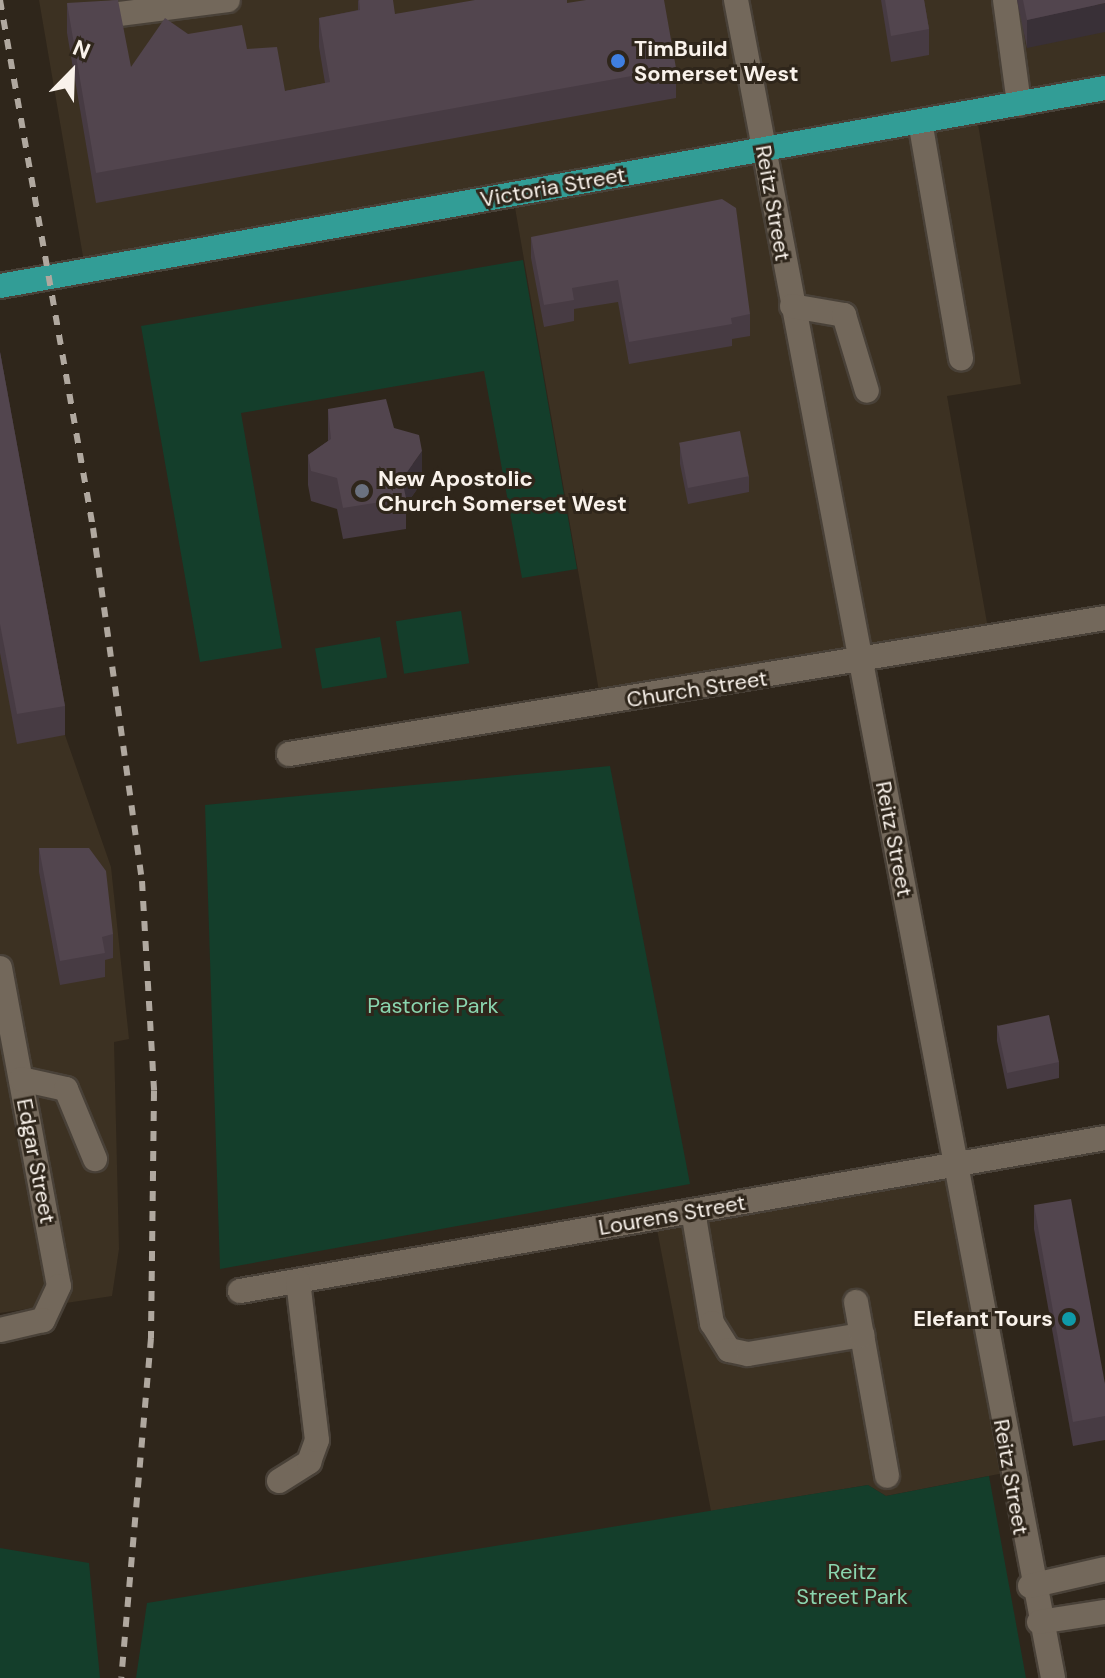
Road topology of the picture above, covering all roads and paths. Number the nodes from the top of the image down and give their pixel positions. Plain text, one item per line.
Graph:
1 (228, 0) edge
2 (736, 0) edge
3 (1005, 0) edge
4 (88, 18) edge
5 (1105, 88) edge
6 (1019, 104) junction
7 (920, 121) junction
8 (764, 149) junction
9 (0, 286) edge
10 (792, 306) junction
11 (961, 358) dead end
12 (867, 391) dead end
13 (1105, 618) edge
14 (861, 662) junction
15 (289, 754) dead end
16 (0, 968) edge
17 (21, 1079) junction
18 (1105, 1138) edge
19 (95, 1159) dead end
20 (954, 1165) junction
21 (693, 1211) junction
22 (298, 1281) junction
23 (240, 1291) dead end
24 (856, 1302) dead end
25 (0, 1330) edge
26 (862, 1335) junction
27 (887, 1476) dead end
28 (279, 1481) dead end
29 (1105, 1569) edge
30 (1030, 1586) junction
31 (1105, 1612) edge
32 (1039, 1622) junction
33 (1053, 1678) edge

1 - 4 street
2 - 8 street, Reitz Street
3 - 6 street
5 - 6 main road, Victoria Street
6 - 7 main road, Victoria Street
7 - 8 main road, Victoria Street
7 - 11 street
8 - 9 main road, Victoria Street
8 - 10 street, Reitz Street
10 - 12 street
10 - 14 street, Reitz Street
13 - 14 street, Church Street
14 - 15 street, Church Street
14 - 20 street, Reitz Street
16 - 17 street, Edgar Street
17 - 19 street
17 - 25 street, Edgar Street
18 - 20 street, Lourens Street
20 - 21 street, Lourens Street
20 - 30 street, Reitz Street
21 - 22 street, Lourens Street
21 - 26 street
22 - 23 street, Lourens Street
22 - 28 street
24 - 26 street
26 - 27 street
29 - 30 street
30 - 32 street, Reitz Street
31 - 32 street
32 - 33 street, Reitz Street

